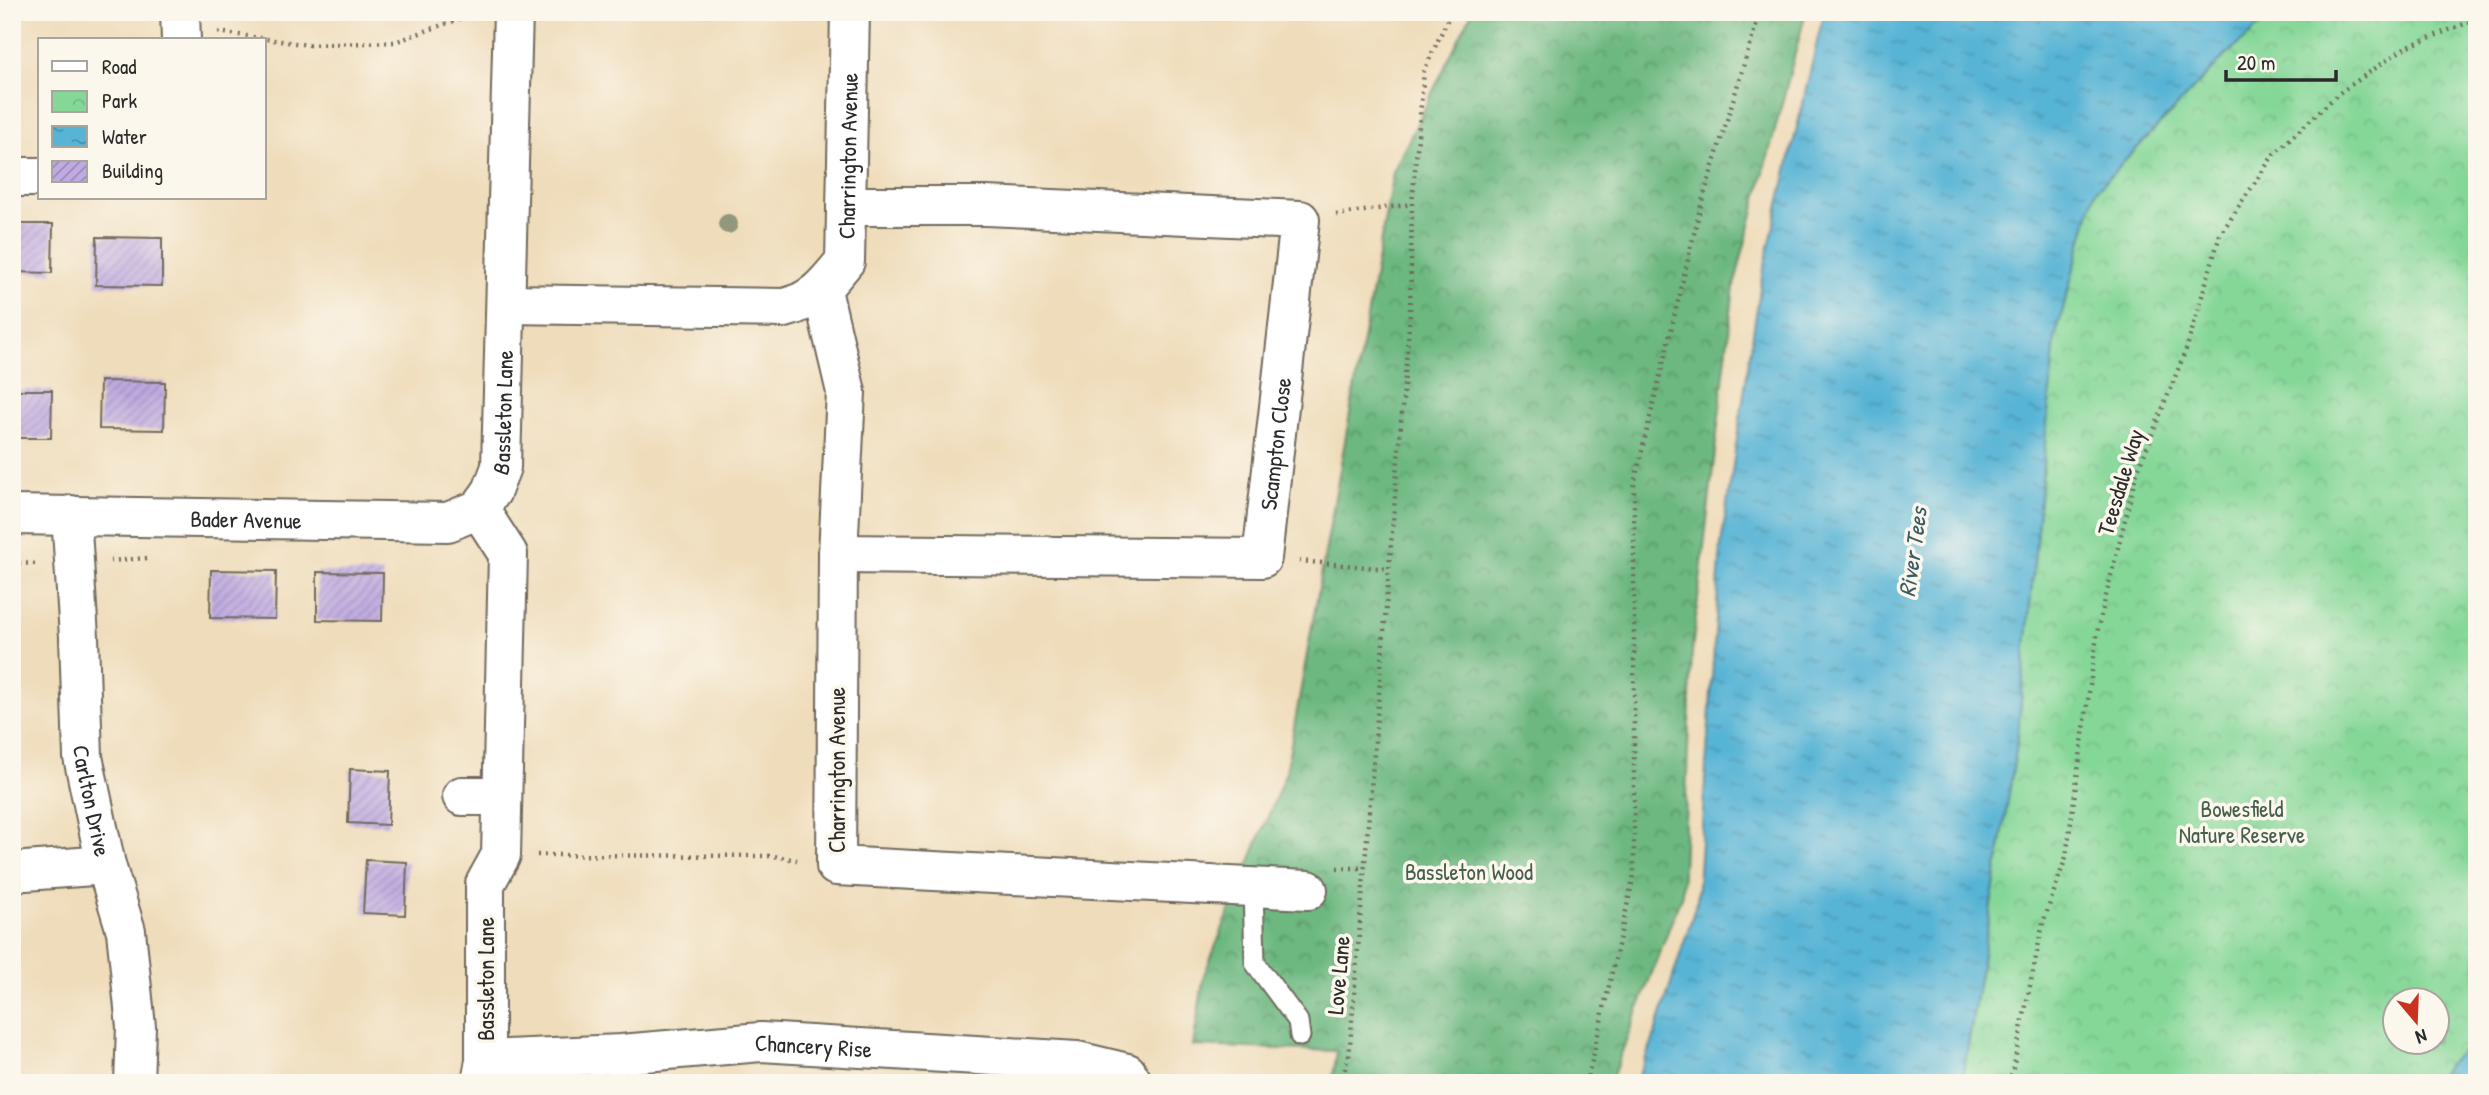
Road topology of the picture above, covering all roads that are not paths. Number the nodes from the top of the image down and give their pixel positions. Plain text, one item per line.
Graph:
1 (513, 12) edge
2 (850, 12) edge
3 (12, 177) edge
4 (38, 177) edge
5 (846, 206) junction
6 (822, 290) junction
7 (506, 304) junction
8 (479, 509) junction
9 (12, 515) edge
10 (71, 515) junction
11 (838, 554) junction
12 (462, 796) dead end
13 (502, 796) junction
14 (106, 865) junction
15 (12, 872) edge
16 (1253, 887) junction
17 (1308, 890) dead end
18 (1300, 1036) dead end
19 (483, 1071) edge
20 (134, 1083) edge
21 (1133, 1083) edge

1 - 7 street, Bassleton Lane
2 - 5 street, Charrington Avenue
3 - 4 street
5 - 6 street, Charrington Avenue
5 - 11 street, Scampton Close
6 - 7 street, Charrington Avenue
6 - 11 street, Charrington Avenue
7 - 8 street, Bassleton Lane
8 - 10 street, Bader Avenue
8 - 13 street, Bassleton Lane
9 - 10 street, Bader Avenue
10 - 14 street, Carlton Drive
11 - 16 street, Charrington Avenue
12 - 13 street
13 - 19 street, Bassleton Lane
14 - 15 street
14 - 20 street, Carlton Drive
16 - 17 street, Charrington Avenue
16 - 18 lane
19 - 21 street, Chancery Rise

